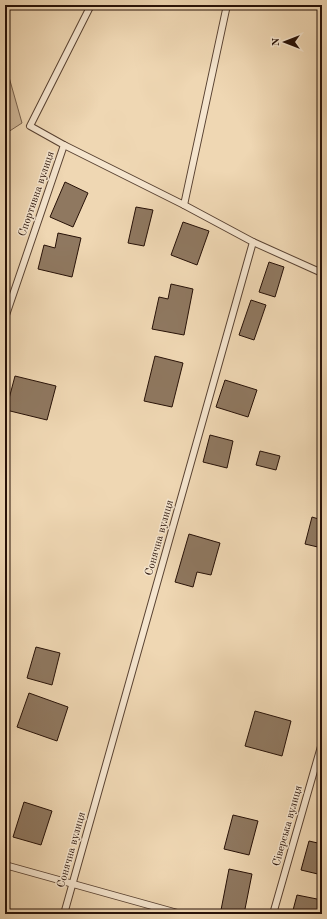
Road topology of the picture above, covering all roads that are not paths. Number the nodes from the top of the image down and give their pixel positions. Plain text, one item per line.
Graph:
1 (91, 5) edge
2 (227, 5) edge
3 (64, 145) junction
4 (184, 205) junction
5 (253, 242) junction
6 (322, 273) edge
7 (5, 318) edge
8 (322, 743) edge
9 (5, 865) edge
10 (74, 884) junction
11 (64, 914) edge
12 (181, 914) edge
13 (273, 914) edge

1 - 3 lane
2 - 4 lane
3 - 4 lane
3 - 7 lane, Спортивна вулиця
4 - 5 lane
5 - 6 lane
5 - 10 lane, Сонячна вулиця
8 - 13 lane, Сіверська вулиця
9 - 10 lane
10 - 11 lane, Сонячна вулиця
10 - 12 lane

